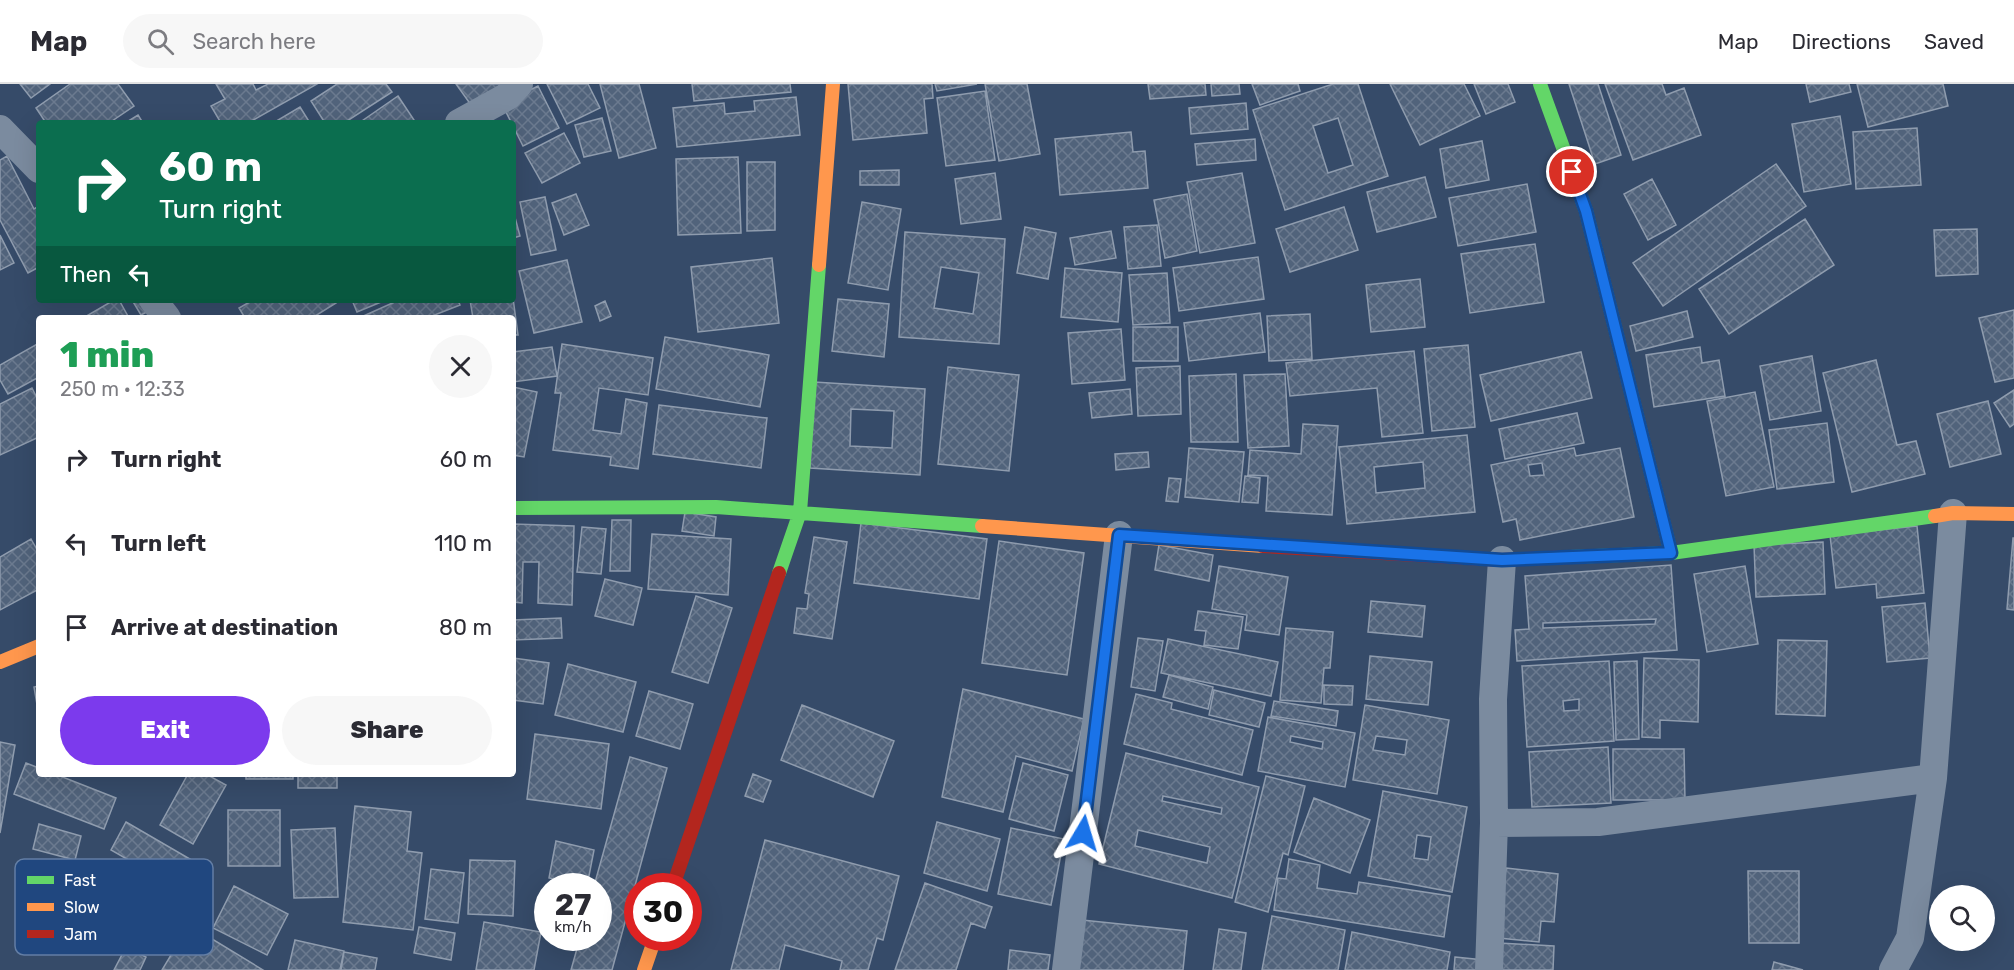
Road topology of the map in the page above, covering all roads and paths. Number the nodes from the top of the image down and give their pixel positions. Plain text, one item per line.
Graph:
1 (519, 84) edge
2 (833, 84) edge
3 (1540, 84) edge
4 (464, 120) edge
5 (0, 129) edge
6 (36, 166) edge
7 (155, 303) edge
8 (165, 315) edge
9 (516, 508) edge
10 (800, 512) junction
11 (1953, 513) junction
12 (2014, 514) edge
13 (1119, 535) junction
14 (1671, 553) junction
15 (1502, 560) junction
16 (36, 646) edge
17 (0, 662) edge
18 (1933, 778) junction
19 (1494, 822) junction
20 (677, 873) edge
21 (651, 951) edge
22 (644, 970) edge
23 (1066, 970) edge
24 (1489, 970) edge
25 (1893, 970) edge

1 - 4 street
2 - 10 street
3 - 14 street
5 - 6 street
7 - 8 street
9 - 10 street
10 - 13 street
10 - 20 street
11 - 12 street
11 - 14 street
11 - 18 street
13 - 15 street
13 - 23 street
14 - 15 street
15 - 19 street
16 - 17 street
18 - 19 street
18 - 25 street
19 - 24 street
21 - 22 street

